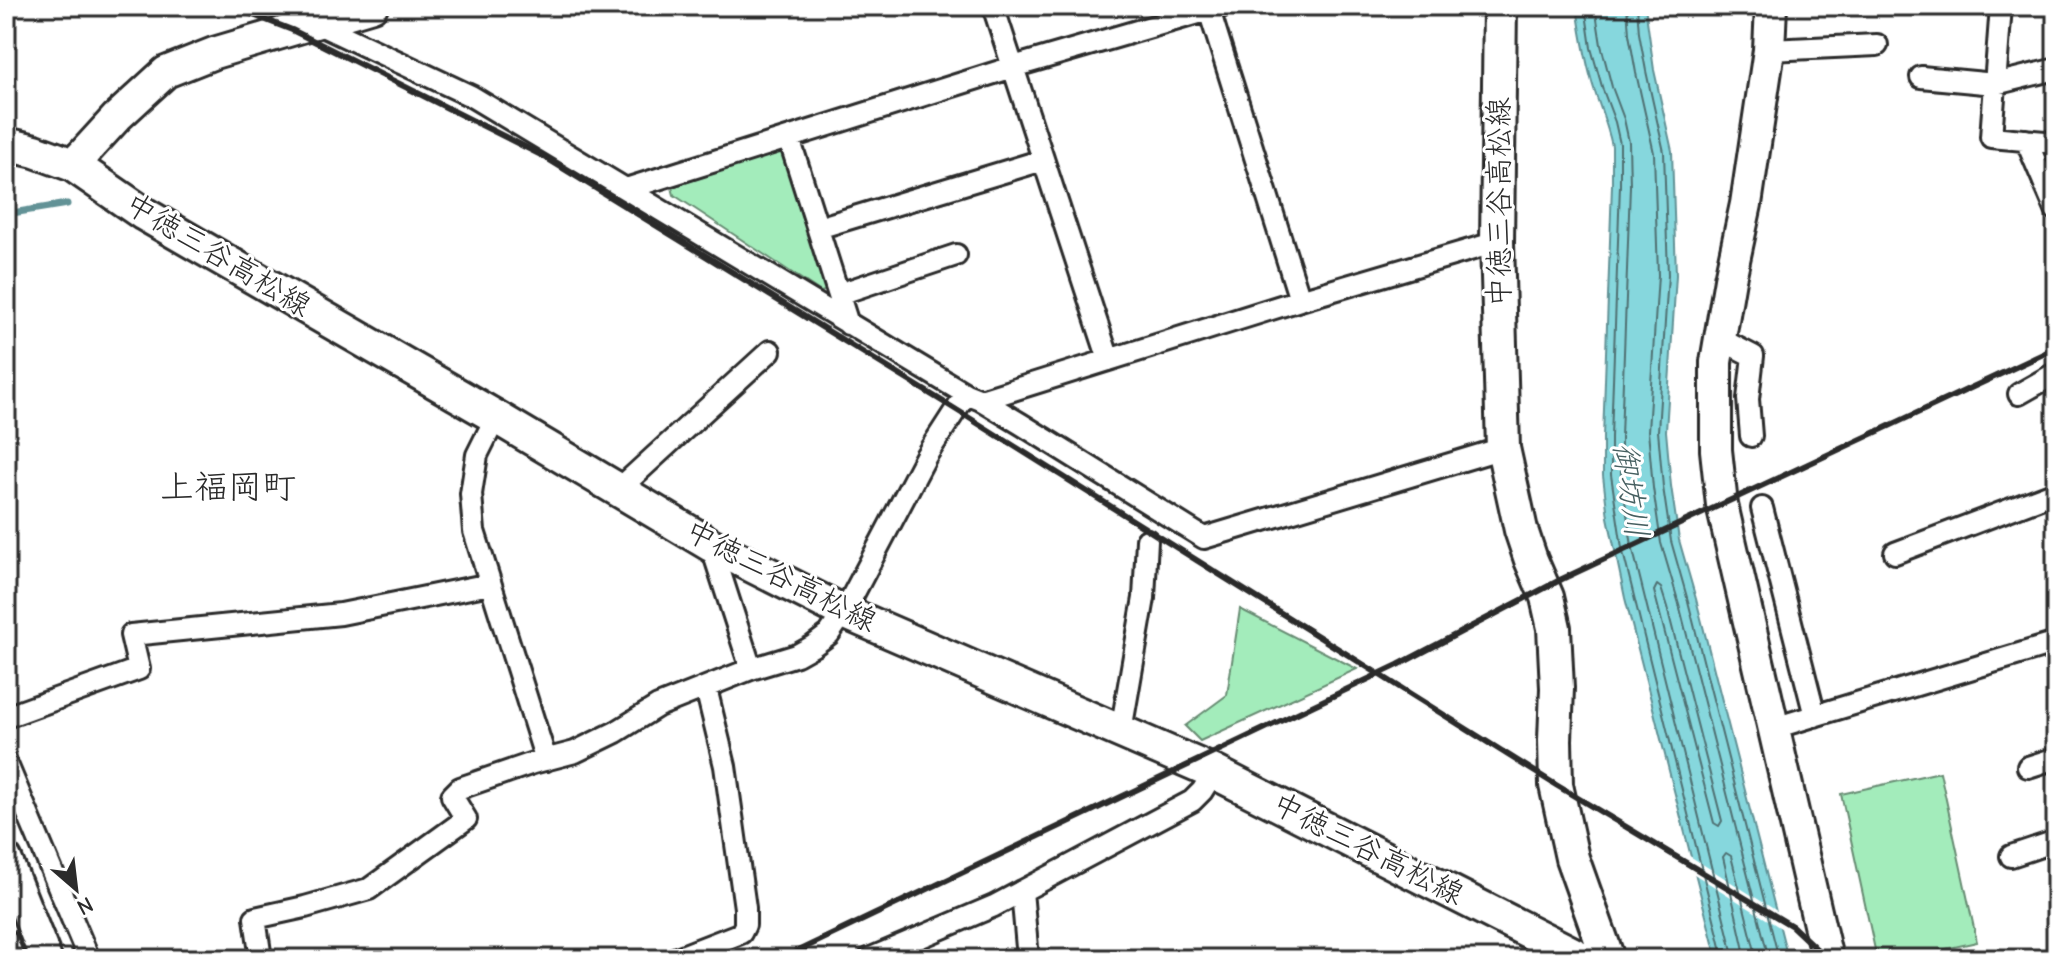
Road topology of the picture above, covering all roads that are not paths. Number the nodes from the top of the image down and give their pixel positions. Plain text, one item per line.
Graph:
1 (280, 6) edge
2 (372, 6) edge
3 (993, 6) edge
4 (1500, 6) edge
5 (1771, 6) edge
6 (2001, 6) edge
7 (1216, 8) edge
8 (323, 16) edge
9 (1877, 45) dead end
10 (1769, 50) junction
11 (1013, 67) junction
12 (2056, 69) edge
13 (1921, 77) dead end
14 (1995, 84) junction
15 (789, 138) junction
16 (2026, 140) junction
17 (2056, 143) edge
18 (6, 144) edge
19 (1043, 160) junction
20 (73, 165) junction
21 (626, 189) junction
22 (2056, 210) edge
23 (818, 228) junction
24 (1497, 242) junction
25 (956, 255) dead end
26 (839, 294) junction
27 (1300, 300) junction
28 (848, 324) junction
29 (1720, 339) junction
30 (770, 351) dead end
31 (1109, 360) junction
32 (2056, 373) edge
33 (2019, 394) dead end
34 (973, 397) junction
35 (496, 417) junction
36 (1751, 436) dead end
37 (1503, 448) junction
38 (619, 489) junction
39 (2056, 492) edge
40 (1762, 508) dead end
41 (1147, 540) dead end
42 (711, 545) junction
43 (1895, 553) dead end
44 (490, 584) junction
45 (844, 612) junction
46 (2056, 643) edge
47 (751, 669) junction
48 (706, 688) junction
49 (1815, 716) junction
50 (6, 717) edge
51 (1774, 728) junction
52 (1121, 731) junction
53 (2056, 758) edge
54 (546, 760) junction
55 (6, 762) edge
56 (2028, 767) dead end
57 (1214, 772) junction
58 (2056, 841) edge
59 (2011, 856) dead end
60 (6, 859) edge
61 (1022, 891) junction
62 (6, 940) edge
63 (14, 959) edge
64 (46, 959) edge
65 (89, 959) edge
66 (261, 959) edge
67 (674, 959) edge
68 (869, 959) edge
69 (1028, 959) edge
70 (1583, 959) edge
71 (1608, 959) edge
72 (1827, 959) edge

1 - 8 street
2 - 8 street
3 - 11 street
4 - 24 main road, 中徳三谷高松線
5 - 10 street
6 - 14 street
7 - 11 street
7 - 27 street
8 - 20 street
8 - 21 street
9 - 10 street
10 - 29 street
11 - 15 street
11 - 19 street
12 - 14 street
13 - 14 street
14 - 16 street
15 - 21 street
15 - 23 street
16 - 17 street
16 - 22 street
18 - 20 main road, 中徳三谷高松線
19 - 23 street
19 - 31 street
20 - 35 main road, 中徳三谷高松線
21 - 28 street
23 - 26 street
24 - 27 street
24 - 37 main road, 中徳三谷高松線
25 - 26 street
26 - 28 street
27 - 31 street
28 - 34 street
29 - 36 street
29 - 51 street
30 - 38 street
31 - 34 street
32 - 33 street
34 - 37 street
34 - 45 street
35 - 38 main road, 中徳三谷高松線
35 - 44 street
37 - 71 main road, 中徳三谷高松線
38 - 42 main road, 中徳三谷高松線
39 - 43 street
40 - 49 street
41 - 52 street
42 - 45 main road, 中徳三谷高松線
42 - 47 street
44 - 50 street
44 - 54 street
45 - 47 street
45 - 52 main road, 中徳三谷高松線
46 - 49 street
47 - 48 street
48 - 54 street
48 - 67 street
49 - 51 street
51 - 72 street
52 - 57 main road, 中徳三谷高松線
53 - 56 street
54 - 66 street
55 - 65 street
57 - 61 street
57 - 70 main road, 中徳三谷高松線
58 - 59 street
60 - 64 street
61 - 68 street
61 - 69 street
62 - 63 street

